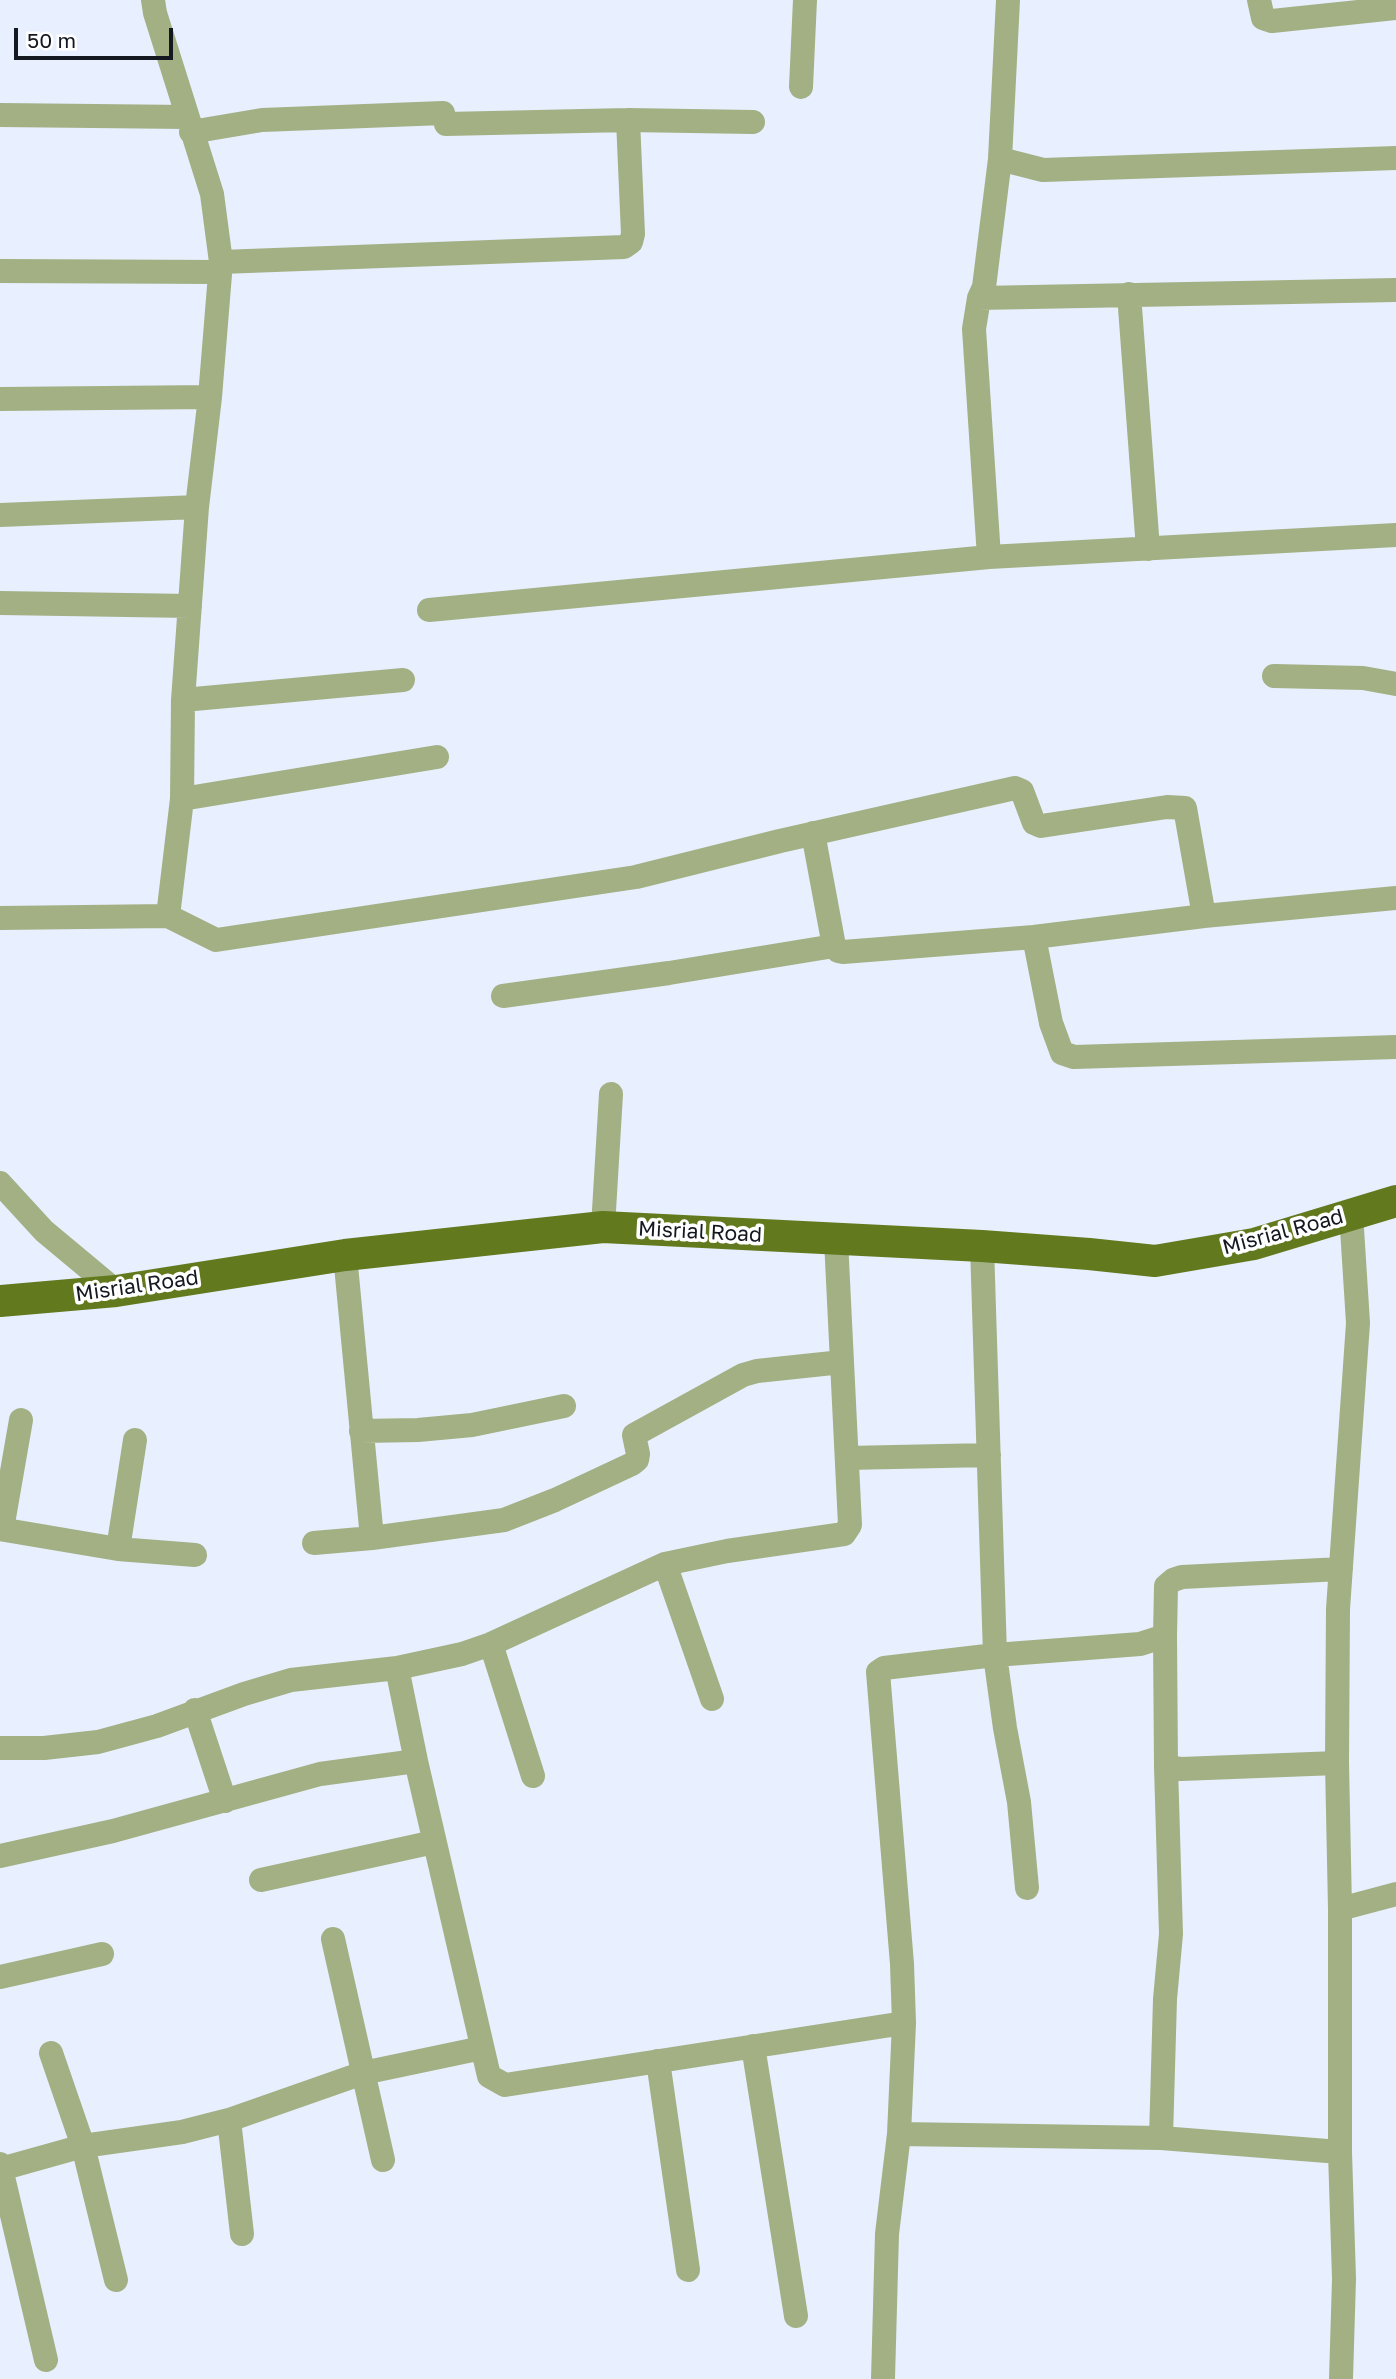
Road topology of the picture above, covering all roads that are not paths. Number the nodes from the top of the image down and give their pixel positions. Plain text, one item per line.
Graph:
1 (153, 0) edge
2 (805, 0) edge
3 (1008, 0) edge
4 (1259, 0) edge
5 (1396, 8) edge
6 (801, 87) dead end
7 (0, 115) edge
8 (628, 120) junction
9 (753, 121) dead end
10 (189, 124) junction
11 (1396, 158) edge
12 (1000, 159) junction
13 (220, 267) junction
14 (0, 271) edge
15 (1396, 290) edge
16 (1129, 294) junction
17 (979, 298) junction
18 (210, 397) junction
19 (0, 399) edge
20 (197, 507) junction
21 (0, 515) edge
22 (1396, 535) edge
23 (1147, 549) junction
24 (989, 558) junction
25 (0, 603) edge
26 (190, 606) junction
27 (429, 610) dead end
28 (1274, 676) dead end
29 (403, 680) dead end
30 (1396, 684) edge
31 (183, 701) junction
32 (437, 757) dead end
33 (181, 799) junction
34 (813, 833) junction
35 (1396, 898) edge
36 (168, 916) junction
37 (1204, 916) junction
38 (0, 918) edge
39 (1034, 937) junction
40 (834, 946) junction
41 (503, 996) dead end
42 (1396, 1047) edge
43 (611, 1094) dead end
44 (0, 1183) edge
45 (1396, 1201) edge
46 (1351, 1213) junction
47 (603, 1227) junction
48 (836, 1240) junction
49 (982, 1246) junction
50 (345, 1255) junction
51 (116, 1292) junction
52 (0, 1301) edge
53 (842, 1362) junction
54 (564, 1406) dead end
55 (22, 1420) dead end
56 (361, 1431) junction
57 (135, 1440) dead end
58 (989, 1455) junction
59 (847, 1458) junction
60 (1, 1529) edge
61 (372, 1538) junction
62 (314, 1543) dead end
63 (118, 1549) junction
64 (195, 1555) dead end
65 (665, 1564) junction
66 (1341, 1569) junction
67 (1165, 1636) junction
68 (491, 1644) junction
69 (995, 1655) junction
70 (397, 1668) junction
71 (712, 1699) dead end
72 (195, 1710) junction
73 (0, 1748) edge
74 (416, 1761) junction
75 (1337, 1763) junction
76 (1166, 1767) junction
77 (533, 1776) dead end
78 (225, 1801) junction
79 (434, 1842) junction
80 (0, 1856) edge
81 (261, 1880) dead end
82 (1027, 1888) dead end
83 (1396, 1894) edge
84 (1340, 1909) junction
85 (332, 1939) dead end
86 (102, 1954) dead end
87 (0, 1977) edge
88 (904, 2022) junction
89 (754, 2046) junction
90 (482, 2048) junction
91 (51, 2053) dead end
92 (658, 2061) junction
93 (363, 2073) junction
94 (229, 2120) junction
95 (898, 2134) junction
96 (1161, 2138) junction
97 (83, 2146) junction
98 (1340, 2152) junction
99 (383, 2160) dead end
100 (1, 2166) edge
101 (7, 2227) edge
102 (242, 2234) dead end
103 (688, 2270) dead end
104 (116, 2280) dead end
105 (796, 2316) dead end
106 (46, 2360) dead end
107 (884, 2379) edge
108 (1341, 2379) edge

1 - 10 street
2 - 6 street
3 - 12 street
4 - 5 street
7 - 10 street
8 - 9 street
8 - 10 street
8 - 13 street
10 - 13 street
11 - 12 street
12 - 17 street
13 - 14 street
13 - 18 street
15 - 16 street
16 - 17 street
16 - 23 street
17 - 24 street
18 - 19 street
18 - 20 street
20 - 21 street
20 - 26 street
22 - 23 street
23 - 24 street
24 - 27 street
25 - 26 street
26 - 31 street
28 - 30 street
29 - 31 street
31 - 33 street
32 - 33 street
33 - 36 street
34 - 36 street
34 - 37 street
34 - 40 street
35 - 37 street
36 - 38 street
37 - 39 street
39 - 40 street
39 - 42 street
40 - 41 street
43 - 47 street
44 - 51 street
45 - 46 main road, Misrial Road
46 - 49 main road, Misrial Road
46 - 66 street
47 - 48 main road, Misrial Road
47 - 50 main road, Misrial Road
48 - 49 main road, Misrial Road
48 - 53 street
49 - 58 street
50 - 51 main road, Misrial Road
50 - 56 street
51 - 52 main road, Misrial Road
53 - 59 street
53 - 61 street
54 - 56 street
55 - 60 street
56 - 61 street
57 - 63 street
58 - 59 street
58 - 69 street
59 - 65 street
60 - 63 street
61 - 62 street
63 - 64 street
65 - 68 street
65 - 71 street
66 - 67 street
66 - 75 street
67 - 69 street
67 - 76 street
68 - 70 street
68 - 77 street
69 - 82 street
69 - 88 street
70 - 72 street
70 - 74 street
72 - 73 street
72 - 78 street
74 - 78 street
74 - 79 street
75 - 76 street
75 - 84 street
76 - 96 street
78 - 80 street
79 - 81 street
79 - 90 street
83 - 84 street
84 - 98 street
85 - 93 street
86 - 87 street
88 - 89 street
88 - 95 street
89 - 92 street
89 - 105 street
90 - 92 street
90 - 93 street
91 - 97 street
92 - 103 street
93 - 94 street
93 - 99 street
94 - 97 street
94 - 102 street
95 - 96 street
95 - 107 street
96 - 98 street
97 - 100 street
97 - 104 street
98 - 108 street
100 - 101 street
101 - 106 street

